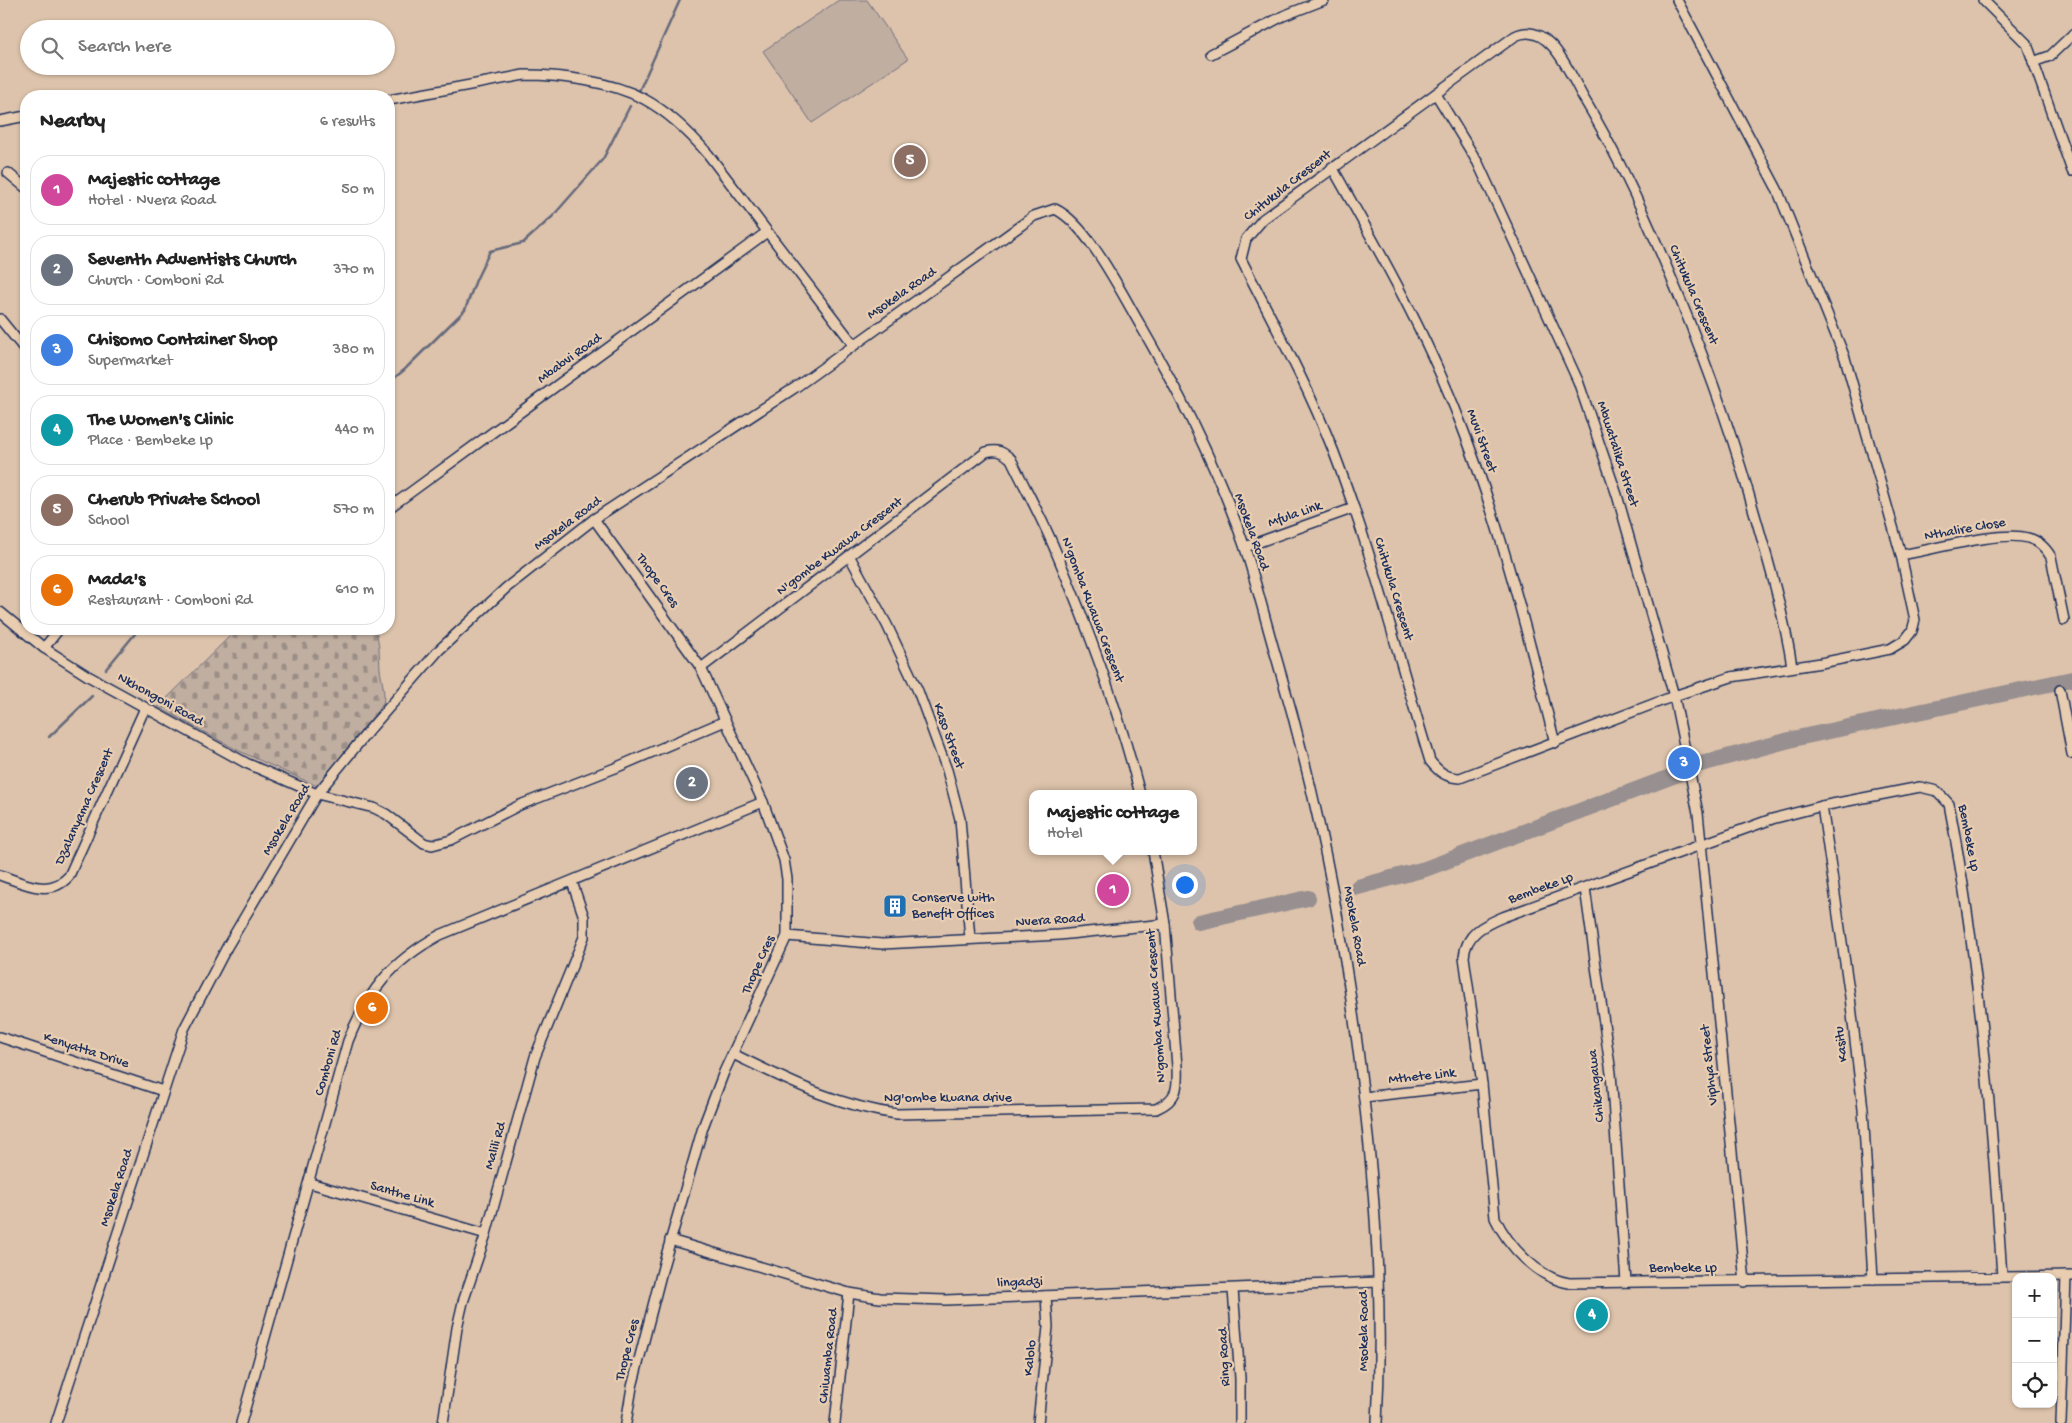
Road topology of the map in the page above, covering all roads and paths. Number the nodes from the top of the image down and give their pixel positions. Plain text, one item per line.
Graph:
1 (1324, 0) edge
2 (1677, 0) edge
3 (1983, 0) edge
4 (2072, 35) edge
5 (1211, 54) dead end
6 (2033, 62) junction
7 (1436, 94) junction
8 (395, 99) edge
9 (20, 117) edge
10 (0, 121) edge
11 (1332, 167) junction
12 (2072, 171) edge
13 (8, 173) dead end
14 (20, 183) edge
15 (767, 232) junction
16 (0, 320) edge
17 (20, 344) edge
18 (854, 345) junction
19 (996, 450) joint
20 (395, 504) edge
21 (1354, 508) junction
22 (594, 519) junction
23 (1245, 547) junction
24 (1901, 555) junction
25 (850, 557) junction
26 (0, 612) edge
27 (2064, 620) dead end
28 (20, 628) edge
29 (28, 635) edge
30 (54, 635) edge
31 (44, 648) junction
32 (1792, 666) junction
33 (701, 668) junction
34 (2060, 690) dead end
35 (1674, 696) junction
36 (145, 708) junction
37 (725, 721) junction
38 (1555, 743) junction
39 (2072, 754) edge
40 (1139, 790) edge
41 (317, 794) junction
42 (763, 802) junction
43 (1822, 806) junction
44 (1701, 846) junction
45 (1154, 855) edge
46 (0, 875) edge
47 (572, 882) junction
48 (1585, 888) junction
49 (1165, 924) junction
50 (787, 936) junction
51 (970, 939) junction
52 (0, 1037) edge
53 (732, 1054) junction
54 (1482, 1084) junction
55 (163, 1091) junction
56 (1364, 1097) junction
57 (1172, 1099) joint
58 (310, 1183) junction
59 (486, 1234) junction
60 (670, 1240) junction
61 (2069, 1276) edge
62 (2002, 1277) junction
63 (1873, 1279) junction
64 (1378, 1282) junction
65 (1626, 1282) junction
66 (1746, 1282) junction
67 (1233, 1290) junction
68 (850, 1293) junction
69 (1046, 1296) junction
70 (56, 1423) edge
71 (241, 1423) edge
72 (443, 1423) edge
73 (626, 1423) edge
74 (835, 1423) edge
75 (1038, 1423) edge
76 (1240, 1423) edge
77 (1377, 1423) edge
78 (2061, 1423) edge

1 - 5 street
2 - 24 street, Chitukula Crescent
3 - 6 street
4 - 6 street
6 - 12 street
7 - 11 street, Chitukula Crescent
7 - 32 street, Chitukula Crescent
7 - 35 street, Mbwatalika Street
8 - 15 street
9 - 10 street
11 - 21 street, Chitukula Crescent
11 - 38 street, Muvi Street
13 - 14 street
15 - 18 street
15 - 20 street, Mbabvi Road
16 - 17 street
18 - 22 street, Msokela Road
18 - 23 street, Msokela Road
19 - 25 street, N'gombe Kwawa Crescent
19 - 40 street, N'gomba Kwawa Crescent
21 - 23 street, Mfula Link
21 - 38 street, Chitukula Crescent
22 - 33 street, Thope Cres
22 - 41 street, Msokela Road
23 - 56 street, Msokela Road
24 - 27 street, Nthalire Close
24 - 32 street, Chitukula Crescent
25 - 33 street, N'gombe Kwawa Crescent
25 - 51 street, Kaso Street
26 - 28 street, Nkhongoni Road
29 - 31 street, Nkhongoni Road
30 - 31 street
31 - 36 street, Nkhongoni Road
32 - 35 street, Chitukula Crescent
33 - 37 street, Thope Cres
34 - 39 street
35 - 38 street, Chitukula Crescent
35 - 44 street, Mbwatalika Street
36 - 41 street, Nkhongoni Road
36 - 46 street, Dzalanyama Crescent
37 - 41 street, Nkhongoni Road
37 - 42 street, Thope Cres
41 - 55 street, Msokela Road
42 - 47 street, Comboni Rd
42 - 50 street, Thope Cres
43 - 44 street, Bembeke Lp
43 - 62 street, Bembeke Lp
43 - 63 street, Kasitu
44 - 48 street, Bembeke Lp
44 - 66 street, Viphya Street
45 - 49 street, N'gomba Kwawa Crescent
47 - 58 street, Comboni Rd
47 - 59 street, Malili Rd
48 - 54 street, Bembeke Lp
48 - 65 street, Chikangawa
49 - 51 street, Nvera Road
49 - 57 street, N'gomba Kwawa Crescent
50 - 51 street, Nvera Road
50 - 53 street, Thope Cres
52 - 55 street, Kenyatta Drive
53 - 57 street, Ng'ombe kwana drive
53 - 60 street, Thope Cres
54 - 56 street, Mthete Link
54 - 65 street, Bembeke Lp
55 - 70 street, Msokela Road
56 - 64 street, Msokela Road
58 - 59 street, Santhe Link
58 - 71 street, Comboni Rd
59 - 72 street, Malili Rd
60 - 68 street, lingadzi
60 - 73 street, Thope Cres
61 - 62 street, Bembeke Lp
61 - 78 street
62 - 63 street, Bembeke Lp
63 - 66 street, Bembeke Lp
64 - 67 street, lingadzi
64 - 77 street, Msokela Road
65 - 66 street, Bembeke Lp
67 - 69 street, lingadzi
67 - 76 street, Ring Road
68 - 69 street, lingadzi
68 - 74 street, Chiwamba Road
69 - 75 street, Kalolo

